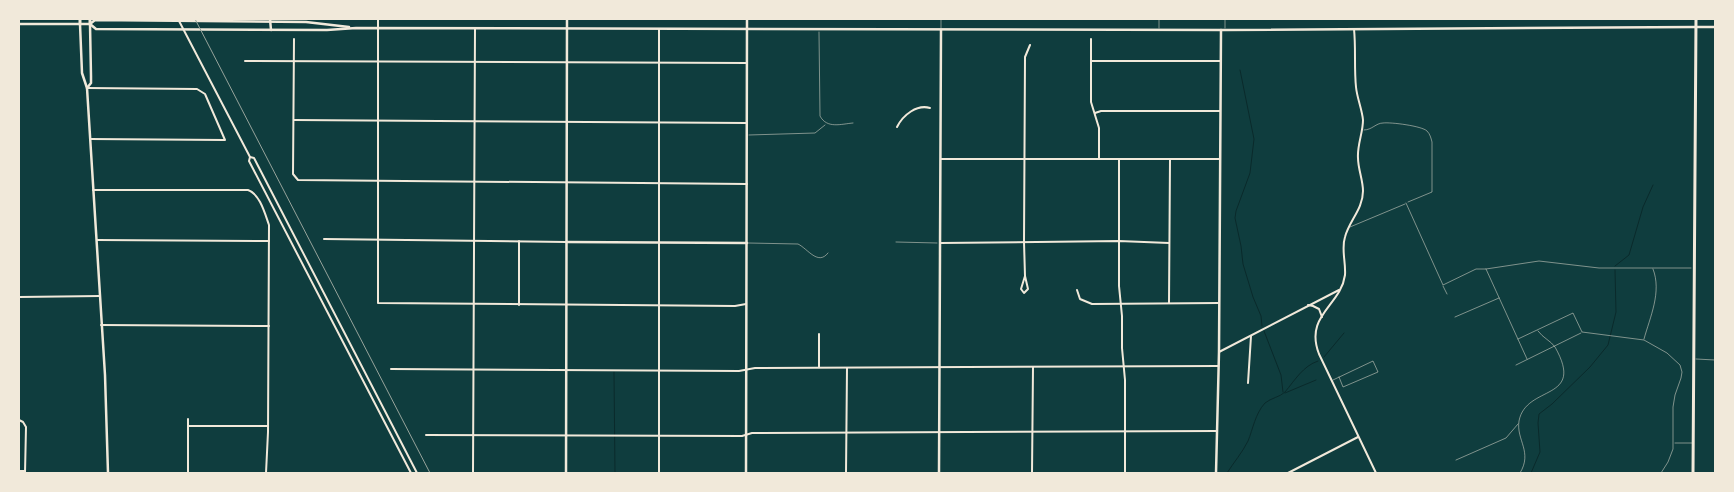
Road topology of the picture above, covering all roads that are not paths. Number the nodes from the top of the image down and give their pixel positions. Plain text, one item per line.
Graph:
1 (80, 19) edge
2 (90, 19) edge
3 (178, 19) edge
4 (378, 19) edge
5 (568, 19) edge
6 (747, 19) edge
7 (941, 19) edge
8 (1159, 19) edge
9 (1225, 19) edge
10 (1696, 19) edge
11 (270, 20) edge
12 (19, 24) edge
13 (80, 24) junction
14 (90, 24) junction
15 (1696, 27) junction
16 (1715, 27) edge
17 (356, 28) junction
18 (378, 28) junction
19 (475, 28) junction
20 (568, 29) junction
21 (1354, 29) junction
22 (271, 30) junction
23 (658, 30) junction
24 (747, 30) junction
25 (819, 30) junction
26 (941, 30) junction
27 (1159, 30) junction
28 (1221, 30) junction
29 (1225, 30) junction
30 (294, 39) dead end
31 (1091, 39) dead end
32 (1030, 45) dead end
33 (245, 61) dead end
34 (294, 61) junction
35 (378, 61) junction
36 (475, 61) junction
37 (1091, 61) junction
38 (1220, 61) junction
39 (567, 62) junction
40 (659, 63) junction
41 (747, 63) junction
42 (87, 88) junction
43 (930, 108) dead end
44 (1220, 111) junction
45 (1095, 113) junction
46 (294, 120) junction
47 (378, 120) junction
48 (475, 121) junction
49 (567, 122) junction
50 (659, 123) junction
51 (747, 123) junction
52 (853, 123) dead end
53 (826, 124) junction
54 (897, 127) dead end
55 (1363, 130) junction
56 (747, 135) junction
57 (90, 139) junction
58 (250, 157) junction
59 (1024, 158) junction
60 (941, 159) junction
61 (1099, 159) junction
62 (1119, 159) junction
63 (1170, 159) junction
64 (1220, 159) junction
65 (378, 180) junction
66 (475, 181) junction
67 (566, 182) junction
68 (659, 182) junction
69 (747, 184) junction
70 (93, 190) junction
71 (1406, 203) junction
72 (1349, 228) junction
73 (324, 239) dead end
74 (96, 240) junction
75 (378, 240) junction
76 (269, 241) junction
77 (474, 241) junction
78 (519, 241) junction
79 (1118, 241) junction
80 (566, 242) junction
81 (896, 242) dead end
82 (940, 242) junction
83 (1024, 242) junction
84 (659, 243) junction
85 (1170, 243) junction
86 (747, 244) junction
87 (828, 253) dead end
88 (1696, 268) junction
89 (1486, 269) junction
90 (1653, 269) junction
91 (1025, 276) junction
92 (1442, 284) junction
93 (1077, 290) dead end
94 (1339, 290) junction
95 (1447, 294) dead end
96 (19, 296) edge
97 (100, 296) junction
98 (1499, 298) junction
99 (1120, 303) junction
100 (1169, 303) junction
101 (1219, 303) junction
102 (747, 304) junction
103 (474, 305) junction
104 (519, 305) junction
105 (566, 306) junction
106 (659, 306) junction
107 (1306, 306) junction
108 (1322, 317) junction
109 (1454, 317) dead end
110 (19, 324) edge
111 (101, 325) junction
112 (269, 326) junction
113 (1538, 330) junction
114 (1582, 332) junction
115 (819, 334) dead end
116 (1251, 335) junction
117 (1518, 339) junction
118 (1644, 340) junction
119 (1554, 345) junction
120 (1219, 352) junction
121 (1527, 359) junction
122 (1694, 359) junction
123 (1715, 360) edge
124 (1516, 365) dead end
125 (1218, 366) junction
126 (847, 367) junction
127 (940, 367) junction
128 (1033, 367) junction
129 (1124, 367) junction
130 (819, 368) junction
131 (391, 370) dead end
132 (474, 370) junction
133 (566, 370) junction
134 (747, 370) junction
135 (660, 371) junction
136 (1339, 377) junction
137 (1332, 381) junction
138 (1248, 383) dead end
139 (188, 419) dead end
140 (19, 420) edge
141 (1519, 422) junction
142 (188, 426) junction
143 (268, 426) junction
144 (1217, 431) junction
145 (939, 432) junction
146 (1032, 432) junction
147 (1125, 432) junction
148 (845, 433) junction
149 (426, 435) dead end
150 (474, 435) junction
151 (566, 435) junction
152 (747, 435) junction
153 (660, 436) junction
154 (1358, 437) junction
155 (1673, 443) junction
156 (1693, 443) junction
157 (1456, 460) dead end
158 (19, 471) edge
159 (26, 472) edge
160 (108, 473) edge
161 (188, 473) edge
162 (266, 473) edge
163 (411, 473) edge
164 (417, 473) edge
165 (474, 473) edge
166 (566, 473) edge
167 (659, 473) edge
168 (746, 473) edge
169 (846, 473) edge
170 (939, 473) edge
171 (1032, 473) edge
172 (1125, 473) edge
173 (1216, 473) edge
174 (1288, 473) edge
175 (1376, 473) edge
176 (1520, 473) edge
177 (1661, 473) edge
178 (1693, 473) edge

1 - 13 main road
2 - 14 main road
3 - 58 street
4 - 18 street
5 - 20 main road
6 - 24 main road
7 - 26 lane
8 - 27 lane
9 - 29 lane
10 - 15 main road
11 - 14 main road
11 - 17 main road
11 - 22 main road
12 - 13 main road
13 - 14 main road
13 - 42 main road
14 - 22 main road
14 - 42 main road
15 - 16 main road
15 - 21 main road
15 - 88 main road
17 - 18 main road
17 - 22 main road
18 - 19 main road
18 - 35 street
19 - 20 main road
19 - 36 street
20 - 23 main road
20 - 39 main road
21 - 29 main road
21 - 55 street
23 - 24 main road
23 - 40 street
24 - 25 main road
24 - 41 main road
25 - 26 main road
25 - 53 lane
26 - 27 main road
26 - 60 main road
27 - 28 main road
28 - 29 main road
28 - 38 main road
30 - 34 street
31 - 37 street
32 - 59 street
33 - 34 street
34 - 35 street
34 - 46 street
35 - 36 street
35 - 47 street
36 - 39 street
36 - 48 street
37 - 38 street
37 - 45 street
38 - 44 main road
39 - 40 street
39 - 49 main road
40 - 41 street
40 - 50 street
41 - 51 main road
42 - 57 main road
42 - 57 street
43 - 54 street
44 - 45 street
44 - 64 main road
45 - 61 street
46 - 47 street
46 - 65 street
47 - 48 street
47 - 65 street
48 - 49 street
48 - 66 street
49 - 50 street
49 - 67 main road
50 - 51 street
50 - 68 street
51 - 56 main road
52 - 53 lane
53 - 56 lane
55 - 71 lane
55 - 72 street
56 - 69 main road
57 - 70 main road
58 - 163 street
58 - 164 street
59 - 60 street
59 - 61 street
59 - 83 street
60 - 82 main road
61 - 62 street
62 - 63 street
62 - 79 street
63 - 64 street
63 - 85 street
64 - 101 main road
65 - 66 street
65 - 75 street
66 - 67 street
66 - 77 street
67 - 68 street
67 - 80 main road
68 - 69 street
68 - 84 street
69 - 86 main road
70 - 74 main road
70 - 76 street
71 - 72 lane
71 - 92 lane
72 - 94 street
73 - 75 street
74 - 76 street
74 - 97 main road
75 - 77 street
75 - 103 street
76 - 112 street
77 - 78 street
77 - 103 street
78 - 80 street
78 - 104 street
79 - 83 street
79 - 85 street
79 - 99 street
80 - 84 main road
80 - 105 main road
81 - 82 lane
82 - 83 street
82 - 127 main road
83 - 91 street
84 - 86 main road
84 - 106 street
85 - 100 street
86 - 87 lane
86 - 102 main road
88 - 90 lane
88 - 122 main road
89 - 90 lane
89 - 92 lane
89 - 98 lane
90 - 118 lane
91 - 91 street
92 - 95 lane
93 - 99 street
94 - 107 street
94 - 108 street
96 - 97 street
96 - 110 street
97 - 111 main road
98 - 109 lane
98 - 117 lane
99 - 100 street
99 - 129 street
100 - 101 street
101 - 120 main road
102 - 106 street
102 - 134 main road
103 - 104 street
103 - 132 street
104 - 105 street
105 - 106 street
105 - 133 main road
106 - 135 street
107 - 108 street
107 - 116 street
108 - 137 street
111 - 112 street
111 - 160 main road
112 - 143 street
113 - 114 lane
113 - 117 lane
113 - 119 lane
114 - 118 lane
114 - 119 lane
115 - 130 street
116 - 120 street
116 - 138 street
117 - 121 lane
118 - 155 lane
119 - 121 lane
119 - 141 lane
120 - 125 main road
121 - 124 lane
122 - 123 lane
122 - 156 main road
125 - 129 street
125 - 144 main road
126 - 127 street
126 - 130 street
126 - 148 street
127 - 128 street
127 - 145 main road
128 - 129 street
128 - 146 street
129 - 147 street
130 - 134 street
131 - 132 street
132 - 133 street
132 - 150 street
133 - 135 street
133 - 151 main road
134 - 135 street
134 - 152 main road
135 - 153 street
136 - 136 lane
136 - 137 lane
137 - 154 street
139 - 142 street
140 - 159 street
141 - 157 lane
141 - 176 lane
142 - 143 street
142 - 161 street
143 - 162 street
144 - 147 street
144 - 173 main road
145 - 146 street
145 - 148 street
145 - 170 main road
146 - 147 street
146 - 171 street
147 - 172 street
148 - 152 street
148 - 169 street
149 - 150 street
150 - 151 street
150 - 165 street
151 - 153 street
151 - 166 main road
152 - 153 street
152 - 168 main road
153 - 167 street
154 - 174 street
154 - 175 street
155 - 156 lane
155 - 177 lane
156 - 178 main road
158 - 159 street

